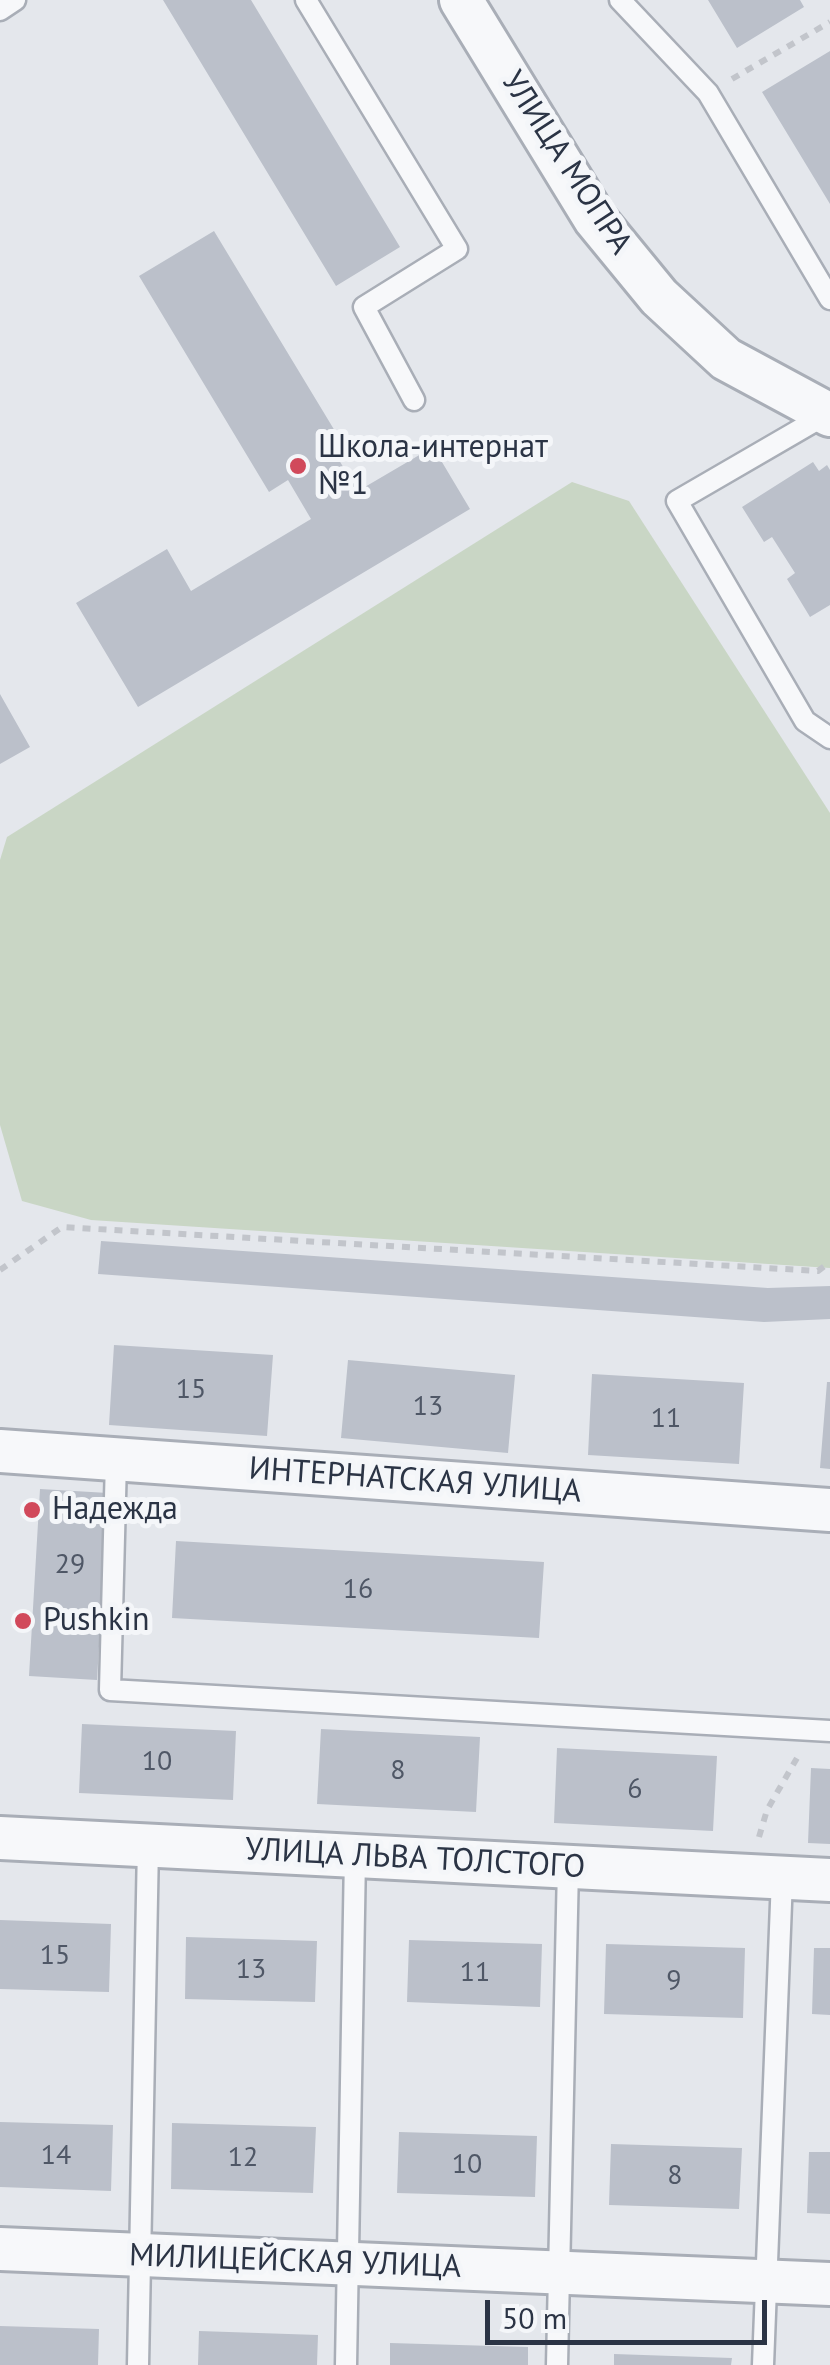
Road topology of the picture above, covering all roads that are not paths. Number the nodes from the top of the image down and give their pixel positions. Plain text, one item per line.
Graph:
1 (15, 0) edge
2 (306, 0) edge
3 (461, 0) edge
4 (620, 0) edge
5 (0, 10) edge
6 (830, 299) edge
7 (414, 400) dead end
8 (828, 414) edge
9 (830, 738) edge
10 (0, 1452) edge
11 (116, 1460) junction
12 (830, 1510) edge
13 (822, 1730) edge
14 (0, 1838) edge
15 (148, 1846) junction
16 (355, 1856) junction
17 (568, 1867) junction
18 (765, 1877) junction
19 (830, 1880) edge
20 (0, 2249) edge
21 (140, 2255) junction
22 (348, 2264) junction
23 (558, 2273) junction
24 (766, 2281) junction
25 (830, 2284) edge
26 (138, 2365) edge
27 (346, 2365) edge
28 (556, 2365) edge
29 (763, 2365) edge

1 - 5 lane
2 - 7 lane
3 - 8 street, УЛИЦА МОПРА
4 - 6 lane
8 - 9 lane
10 - 11 street, ИНТЕРНАТСКАЯ УЛИЦА
11 - 12 street, ИНТЕРНАТСКАЯ УЛИЦА
11 - 13 lane
14 - 15 street, УЛИЦА ЛЬВА ТОЛСТОГО
15 - 16 street, УЛИЦА ЛЬВА ТОЛСТОГО
15 - 21 lane
16 - 17 street, УЛИЦА ЛЬВА ТОЛСТОГО
16 - 22 lane
17 - 18 street, УЛИЦА ЛЬВА ТОЛСТОГО
17 - 23 lane
18 - 19 street, УЛИЦА ЛЬВА ТОЛСТОГО
18 - 24 lane
20 - 21 street, МИЛИЦЕЙСКАЯ УЛИЦА
21 - 22 street, МИЛИЦЕЙСКАЯ УЛИЦА
21 - 26 lane
22 - 23 street, МИЛИЦЕЙСКАЯ УЛИЦА
22 - 27 lane
23 - 24 street, МИЛИЦЕЙСКАЯ УЛИЦА
23 - 28 lane
24 - 25 street, МИЛИЦЕЙСКАЯ УЛИЦА
24 - 29 lane

